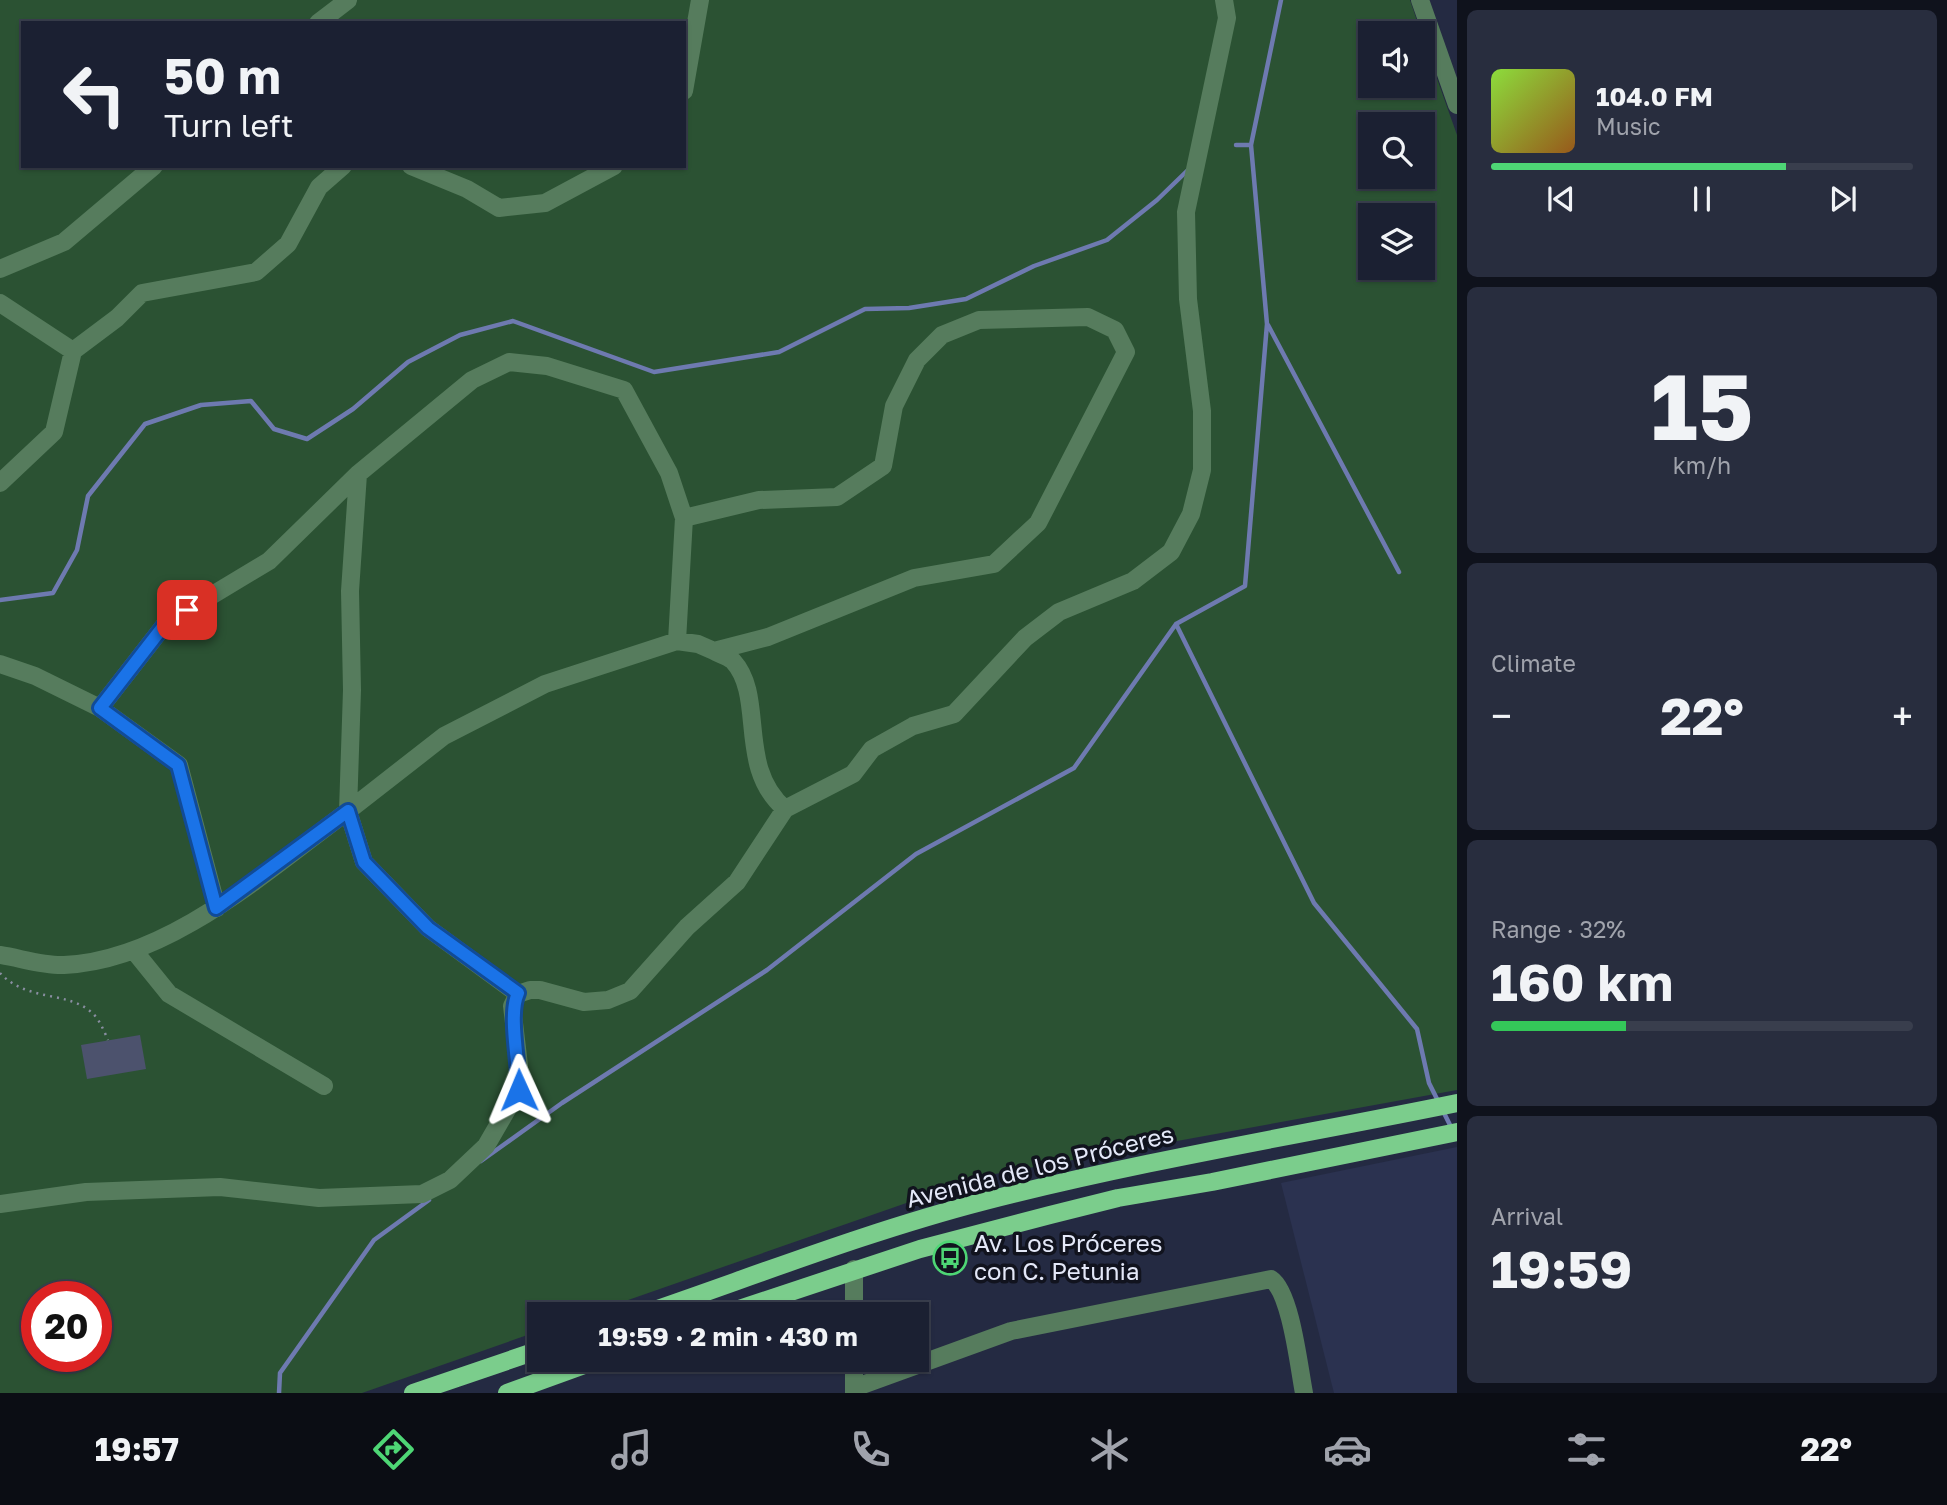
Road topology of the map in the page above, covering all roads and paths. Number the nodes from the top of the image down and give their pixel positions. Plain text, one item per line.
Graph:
1 (348, 0) edge
2 (700, 0) edge
3 (1224, 0) edge
4 (1420, 0) edge
5 (320, 21) edge
6 (686, 80) edge
7 (1457, 105) edge
8 (152, 168) edge
9 (341, 168) edge
10 (416, 168) edge
11 (610, 168) edge
12 (0, 269) edge
13 (0, 303) edge
14 (73, 351) junction
15 (358, 474) junction
16 (0, 483) edge
17 (684, 518) junction
18 (677, 641) junction
19 (714, 652) junction
20 (0, 664) edge
21 (100, 708) junction
22 (785, 809) junction
23 (348, 811) junction
24 (216, 908) junction
25 (135, 952) junction
26 (0, 955) edge
27 (0, 973) edge
28 (518, 993) junction
29 (108, 1041) dead end
30 (324, 1086) dead end
31 (1457, 1103) edge
32 (1457, 1132) edge
33 (0, 1204) edge
34 (854, 1269) junction
35 (677, 1302) edge
36 (759, 1302) edge
37 (854, 1302) edge
38 (527, 1354) edge
39 (565, 1372) edge
40 (854, 1372) edge
41 (854, 1391) edge
42 (413, 1393) edge
43 (506, 1393) edge
44 (1304, 1393) edge

1 - 5 street
2 - 6 street
3 - 22 street
4 - 7 street
8 - 12 street
9 - 14 street
10 - 11 street
13 - 14 street
14 - 16 street
15 - 17 street
15 - 21 street
15 - 23 street
17 - 18 street
17 - 19 street
18 - 19 street
18 - 23 street
19 - 22 street
20 - 21 street
21 - 24 street
22 - 28 street
23 - 24 street
23 - 28 street
24 - 25 street
25 - 26 street
25 - 30 street
27 - 29 path
28 - 33 street
31 - 35 main road, Avenida de los Próceres
32 - 34 main road, Avenida de los Próceres
34 - 36 main road, Avenida de los Próceres
34 - 37 street
38 - 42 main road
39 - 43 main road
40 - 41 street
41 - 44 street

